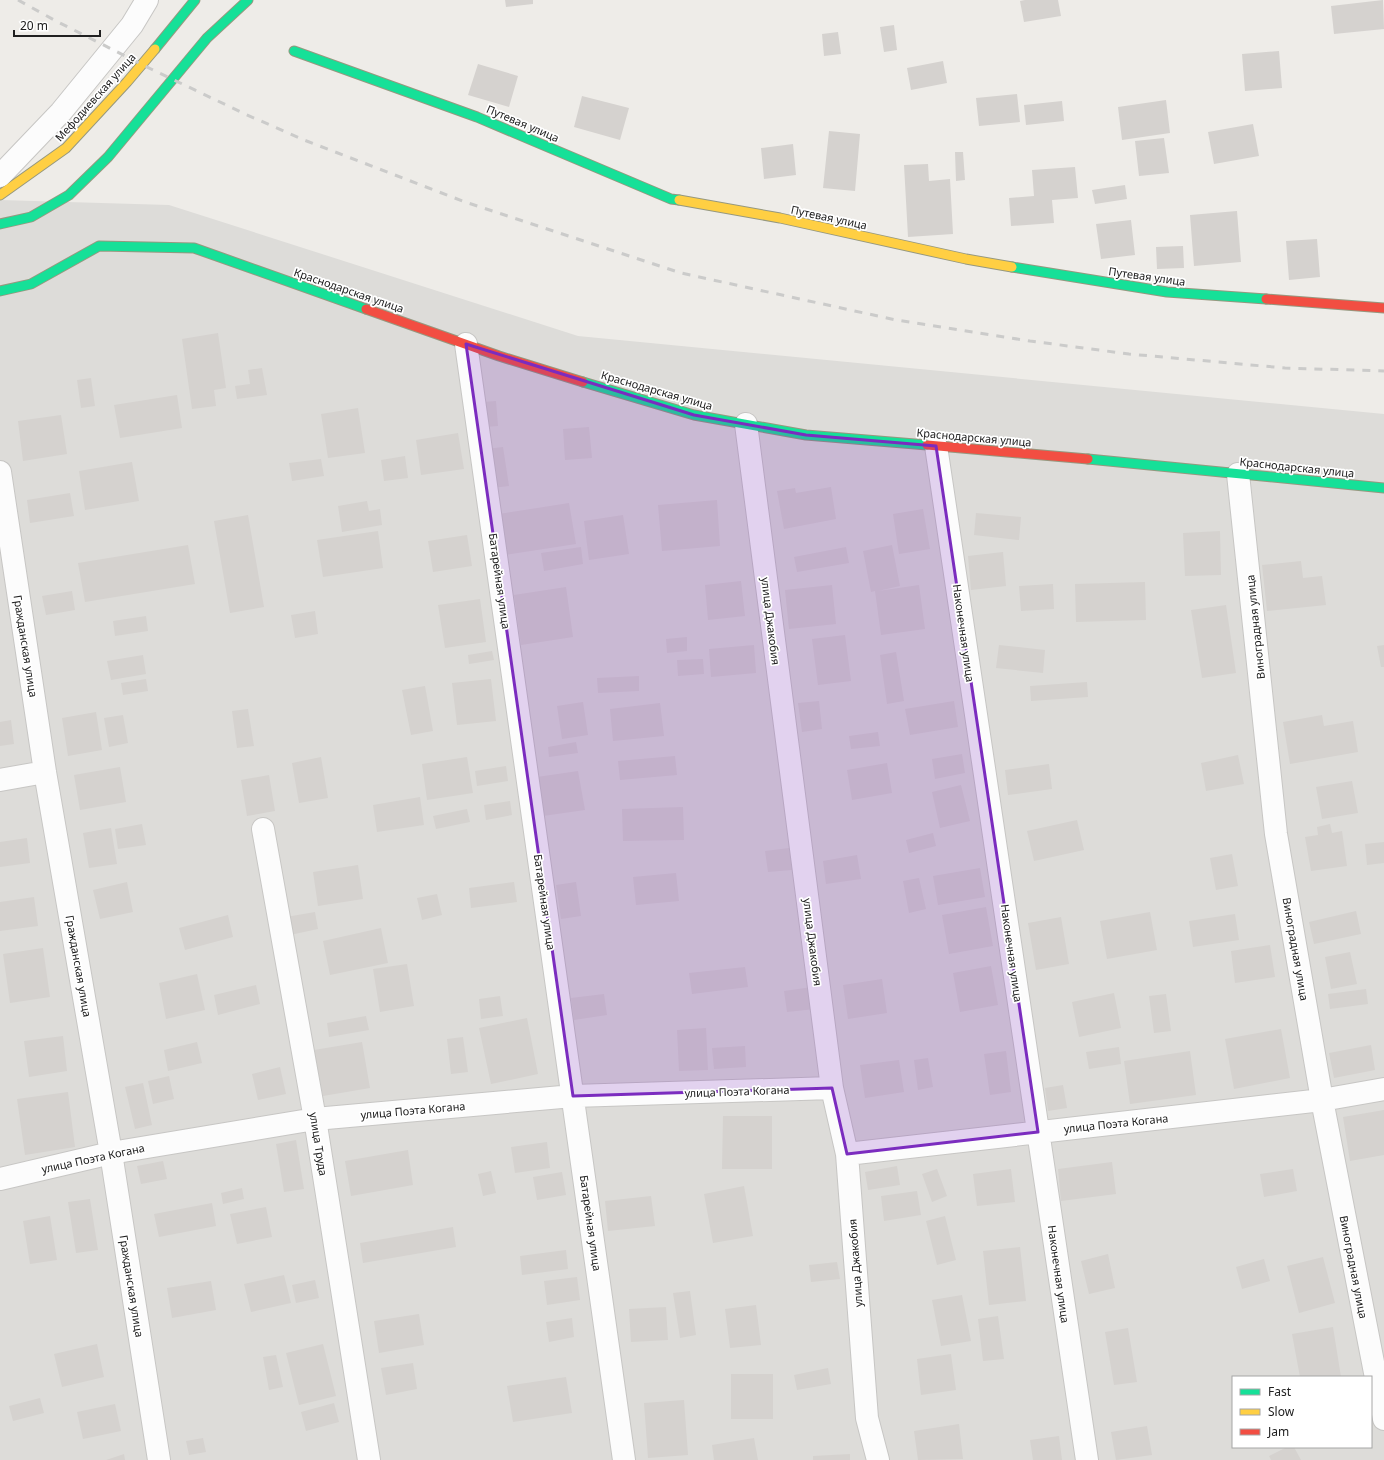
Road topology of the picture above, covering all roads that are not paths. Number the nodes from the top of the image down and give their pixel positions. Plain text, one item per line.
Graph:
1 (147, 0) edge
2 (195, 0) edge
3 (248, 0) edge
4 (294, 51) dead end
5 (0, 176) edge
6 (0, 195) edge
7 (0, 224) edge
8 (0, 291) edge
9 (1384, 308) edge
10 (466, 344) junction
11 (746, 424) junction
12 (936, 446) junction
13 (0, 472) edge
14 (1238, 474) junction
15 (1384, 488) edge
16 (46, 772) junction
17 (0, 780) edge
18 (263, 830) dead end
19 (832, 1088) junction
20 (1384, 1089) edge
21 (573, 1096) junction
22 (1322, 1100) junction
23 (315, 1119) junction
24 (1038, 1132) junction
25 (111, 1153) junction
26 (847, 1154) junction
27 (0, 1179) edge
28 (1384, 1419) edge
29 (159, 1460) edge
30 (369, 1460) edge
31 (624, 1460) edge
32 (878, 1460) edge
33 (1087, 1460) edge

1 - 5 street
2 - 6 street, Мефодиевская улица
3 - 7 street
4 - 9 street, Путевая улица
8 - 10 street, Краснодарская улица
10 - 11 street, Краснодарская улица
10 - 21 street, Батарейная улица
11 - 12 street, Краснодарская улица
11 - 19 street, улица Джакобия
12 - 14 street, Краснодарская улица
12 - 24 street, Наконечная улица
13 - 16 street, Гражданская улица
14 - 15 street, Краснодарская улица
14 - 22 street, Виноградная улица
16 - 17 street
16 - 25 street, Гражданская улица
18 - 23 street, улица Труда
19 - 21 street, улица Поэта Когана
19 - 26 street, улица Джакобия
20 - 22 street, улица Поэта Когана
21 - 23 street, улица Поэта Когана
21 - 31 street, Батарейная улица
22 - 24 street, улица Поэта Когана
22 - 28 street, Виноградная улица
23 - 25 street, улица Поэта Когана
23 - 30 street, улица Труда
24 - 26 street, улица Поэта Когана
24 - 33 street, Наконечная улица
25 - 27 street, улица Поэта Когана
25 - 29 street, Гражданская улица
26 - 32 street, улица Джакобия

